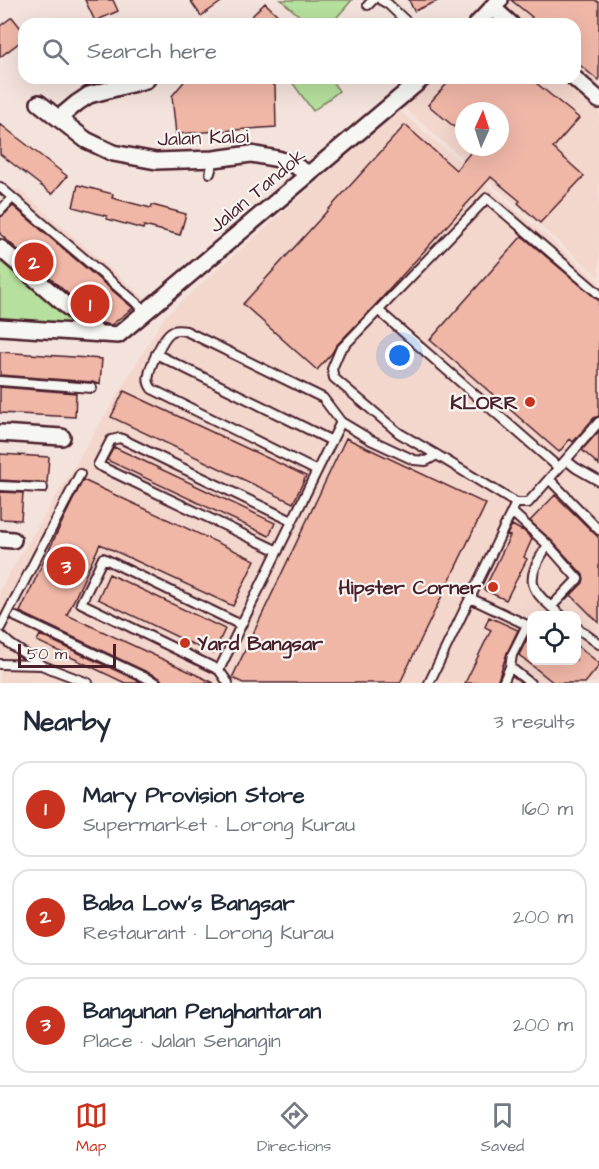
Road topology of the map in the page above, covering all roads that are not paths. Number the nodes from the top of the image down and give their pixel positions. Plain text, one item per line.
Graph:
1 (381, 0) edge
2 (496, 4) edge
3 (403, 18) edge
4 (483, 18) edge
5 (507, 18) edge
6 (133, 84) edge
7 (416, 84) edge
8 (580, 84) edge
9 (599, 100) edge
10 (39, 103) dead end
11 (59, 118) junction
12 (309, 174) junction
13 (0, 188) edge
14 (12, 198) junction
15 (0, 211) edge
16 (0, 248) edge
17 (599, 294) edge
18 (146, 311) junction
19 (379, 311) junction
20 (0, 327) edge
21 (99, 334) junction
22 (156, 354) junction
23 (0, 381) edge
24 (92, 388) dead end
25 (341, 422) junction
26 (599, 422) edge
27 (0, 433) edge
28 (62, 437) dead end
29 (332, 441) junction
30 (437, 455) junction
31 (566, 460) junction
32 (559, 468) junction
33 (317, 471) junction
34 (80, 474) dead end
35 (549, 479) junction
36 (598, 479) edge
37 (0, 486) edge
38 (43, 488) dead end
39 (516, 503) junction
40 (512, 512) junction
41 (292, 521) junction
42 (599, 530) edge
43 (548, 545) junction
44 (278, 551) junction
45 (470, 598) junction
46 (554, 611) edge
47 (556, 611) edge
48 (16, 617) dead end
49 (527, 624) edge
50 (241, 626) junction
51 (0, 628) edge
52 (527, 629) edge
53 (581, 631) edge
54 (0, 635) edge
55 (599, 644) edge
56 (0, 658) edge
57 (0, 664) edge
58 (10, 664) junction
59 (41, 664) junction
60 (510, 667) junction
61 (219, 670) junction
62 (88, 683) edge
63 (157, 683) edge
64 (228, 683) edge
65 (429, 683) edge
66 (503, 683) edge
67 (530, 683) edge

1 - 3 lane
2 - 4 street
2 - 5 street
6 - 11 street
7 - 12 street, Jalan Tandok
8 - 9 street
10 - 11 street, Jalan Kaloi
11 - 12 street, Jalan Kaloi
12 - 18 street, Jalan Tandok
13 - 14 lane
14 - 15 lane
14 - 18 lane
16 - 21 street
17 - 19 lane
18 - 21 street, Jalan Tandok
19 - 30 lane
19 - 32 lane
20 - 21 street
22 - 25 lane
22 - 29 lane
22 - 33 lane
23 - 24 lane
25 - 29 lane
25 - 30 lane
26 - 31 lane
27 - 28 street
29 - 33 lane
30 - 39 lane
31 - 32 lane
31 - 36 lane
32 - 35 lane
33 - 41 lane
34 - 51 lane
35 - 39 lane
35 - 42 lane
37 - 38 lane
39 - 40 lane
40 - 43 lane
40 - 45 lane
41 - 44 lane
41 - 44 lane
43 - 46 lane
43 - 47 lane
44 - 50 lane
45 - 49 lane
45 - 65 lane
48 - 63 lane
50 - 61 lane
50 - 61 lane
52 - 60 lane
53 - 55 lane
54 - 59 lane
56 - 58 lane
57 - 58 lane
58 - 59 lane
59 - 62 lane
60 - 66 lane
60 - 67 lane
61 - 64 lane

